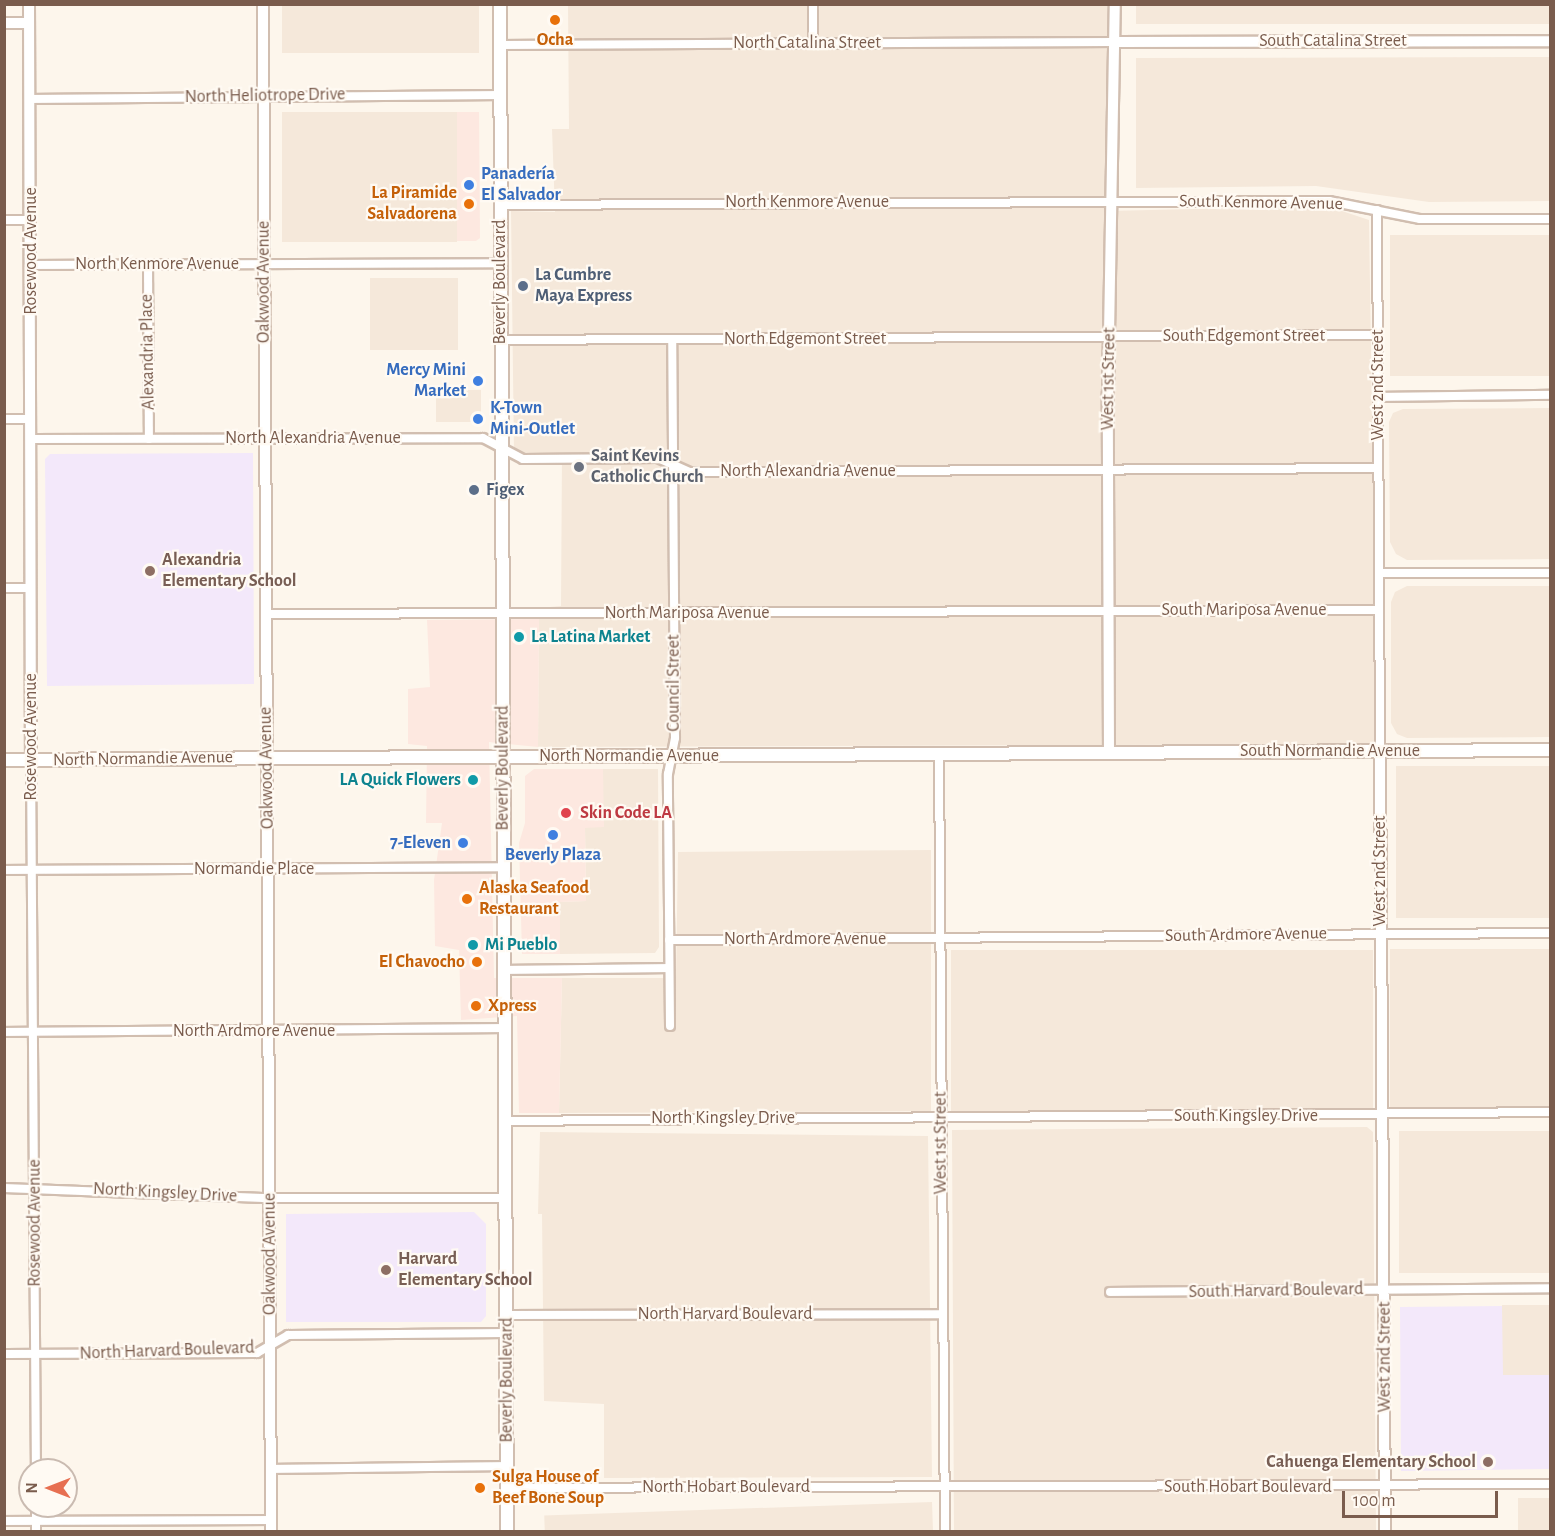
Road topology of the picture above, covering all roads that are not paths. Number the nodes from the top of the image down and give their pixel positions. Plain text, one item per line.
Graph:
1 (29, 4) edge
2 (263, 4) edge
3 (500, 4) edge
4 (813, 4) edge
5 (1115, 4) edge
6 (4, 23) edge
7 (29, 23) junction
8 (1551, 41) edge
9 (1116, 42) junction
10 (813, 43) junction
11 (499, 45) junction
12 (499, 95) junction
13 (264, 96) junction
14 (31, 99) junction
15 (1114, 202) junction
16 (500, 205) junction
17 (1377, 210) junction
18 (1551, 219) edge
19 (4, 220) edge
20 (31, 220) junction
21 (264, 263) junction
22 (500, 263) junction
23 (148, 264) junction
24 (31, 265) junction
25 (1377, 335) junction
26 (1110, 337) junction
27 (500, 340) junction
28 (672, 340) junction
29 (1551, 395) edge
30 (1378, 397) junction
31 (4, 419) edge
32 (31, 419) junction
33 (266, 436) junction
34 (149, 439) junction
35 (31, 440) junction
36 (500, 448) junction
37 (673, 463) junction
38 (1378, 468) junction
39 (1108, 469) junction
40 (1379, 573) junction
41 (1551, 573) edge
42 (4, 588) edge
43 (31, 588) junction
44 (1109, 610) junction
45 (1379, 610) junction
46 (674, 613) junction
47 (266, 614) junction
48 (502, 615) junction
49 (1551, 750) edge
50 (1380, 751) junction
51 (1109, 753) junction
52 (672, 755) junction
53 (939, 755) junction
54 (267, 757) junction
55 (502, 757) junction
56 (4, 760) edge
57 (32, 760) junction
58 (503, 867) junction
59 (268, 868) junction
60 (4, 870) edge
61 (32, 871) junction
62 (1380, 933) junction
63 (1551, 933) edge
64 (941, 938) junction
65 (669, 940) junction
66 (669, 968) junction
67 (504, 970) junction
68 (670, 1026) dead end
69 (504, 1028) junction
70 (4, 1032) edge
71 (34, 1032) junction
72 (268, 1032) junction
73 (1551, 1112) edge
74 (1383, 1114) junction
75 (941, 1118) junction
76 (505, 1121) junction
77 (4, 1188) edge
78 (35, 1188) junction
79 (270, 1198) junction
80 (505, 1198) junction
81 (1551, 1288) edge
82 (1384, 1289) junction
83 (1110, 1292) dead end
84 (943, 1314) junction
85 (507, 1315) junction
86 (506, 1334) junction
87 (271, 1344) junction
88 (4, 1354) edge
89 (36, 1354) junction
90 (36, 1458) edge
91 (507, 1466) junction
92 (271, 1469) junction
93 (1551, 1484) edge
94 (945, 1487) junction
95 (1386, 1487) junction
96 (507, 1488) junction
97 (36, 1520) junction
98 (4, 1521) edge
99 (271, 1526) edge
100 (36, 1532) edge
101 (507, 1532) edge
102 (945, 1532) edge
103 (1385, 1532) edge

1 - 7 street, Rosewood Avenue
2 - 13 street, Oakwood Avenue
3 - 11 main road, Beverly Boulevard
4 - 10 street
5 - 9 street, West 1st Street
6 - 7 street
7 - 14 street, Rosewood Avenue
8 - 9 street, South Catalina Street
9 - 10 street, North Catalina Street
9 - 15 street, West 1st Street
10 - 11 street, North Catalina Street
11 - 12 main road, Beverly Boulevard
12 - 13 street, North Heliotrope Drive
12 - 16 main road, Beverly Boulevard
13 - 14 street, North Heliotrope Drive
13 - 21 street, Oakwood Avenue
14 - 20 street, Rosewood Avenue
15 - 16 street, North Kenmore Avenue
15 - 17 street, South Kenmore Avenue
15 - 26 street, West 1st Street
16 - 22 main road, Beverly Boulevard
17 - 18 street, South Kenmore Avenue
17 - 25 street, West 2nd Street
19 - 20 street
20 - 24 street, Rosewood Avenue
21 - 22 street, North Kenmore Avenue
21 - 23 street, North Kenmore Avenue
21 - 33 street, Oakwood Avenue
22 - 27 main road, Beverly Boulevard
23 - 24 street, North Kenmore Avenue
23 - 34 street, Alexandria Place
24 - 32 street, Rosewood Avenue
25 - 26 street, South Edgemont Street
25 - 30 street, West 2nd Street
26 - 28 street, North Edgemont Street
26 - 39 street, West 1st Street
27 - 28 street, North Edgemont Street
27 - 36 main road, Beverly Boulevard
28 - 37 street, Council Street
29 - 30 street
30 - 38 street, West 2nd Street
31 - 32 street
32 - 35 street, Rosewood Avenue
33 - 34 street, North Alexandria Avenue
33 - 36 street, North Alexandria Avenue
33 - 47 street, Oakwood Avenue
34 - 35 street, North Alexandria Avenue
35 - 43 street, Rosewood Avenue
36 - 37 street, North Alexandria Avenue
36 - 48 main road, Beverly Boulevard
37 - 39 street, North Alexandria Avenue
37 - 46 street, Council Street
38 - 39 street, North Alexandria Avenue
38 - 40 street, West 2nd Street
39 - 44 street, West 1st Street
40 - 41 street
40 - 45 street, West 2nd Street
42 - 43 street
43 - 57 street, Rosewood Avenue
44 - 45 street, South Mariposa Avenue
44 - 46 street, North Mariposa Avenue
44 - 51 street, West 1st Street
45 - 50 street, West 2nd Street
46 - 48 street, North Mariposa Avenue
46 - 52 street, Council Street
47 - 48 street, North Mariposa Avenue
47 - 54 street, Oakwood Avenue
48 - 55 main road, Beverly Boulevard
49 - 50 main road, South Normandie Avenue
50 - 51 main road, South Normandie Avenue
50 - 62 street, West 2nd Street
51 - 53 main road, North Normandie Avenue
52 - 53 main road, North Normandie Avenue
52 - 55 main road, North Normandie Avenue
52 - 65 street, Council Street
53 - 64 street, West 1st Street
54 - 55 main road, North Normandie Avenue
54 - 57 main road, North Normandie Avenue
54 - 59 street, Oakwood Avenue
55 - 58 main road, Beverly Boulevard
56 - 57 main road, North Normandie Avenue
57 - 61 street, Rosewood Avenue
58 - 59 street, Normandie Place
58 - 67 main road, Beverly Boulevard
59 - 61 street, Normandie Place
59 - 72 street, Oakwood Avenue
60 - 61 street, Normandie Place
61 - 71 street, Rosewood Avenue
62 - 63 street, South Ardmore Avenue
62 - 64 street, South Ardmore Avenue
62 - 74 street, West 2nd Street
64 - 65 street, North Ardmore Avenue
64 - 75 street, West 1st Street
65 - 66 street, Council Street
66 - 67 street
66 - 68 street, Council Street
67 - 69 main road, Beverly Boulevard
69 - 72 street, North Ardmore Avenue
69 - 76 main road, Beverly Boulevard
70 - 71 street, North Ardmore Avenue
71 - 72 street, North Ardmore Avenue
71 - 78 street, Rosewood Avenue
72 - 79 street, Oakwood Avenue
73 - 74 street, South Kingsley Drive
74 - 75 street, South Kingsley Drive
74 - 82 street, West 2nd Street
75 - 76 street, North Kingsley Drive
75 - 84 street, West 1st Street
76 - 80 main road, Beverly Boulevard
77 - 78 street, North Kingsley Drive
78 - 79 street, North Kingsley Drive
78 - 89 street, Rosewood Avenue
79 - 80 street, North Kingsley Drive
79 - 87 street, Oakwood Avenue
80 - 85 main road, Beverly Boulevard
81 - 82 street, South Harvard Boulevard
82 - 83 street, South Harvard Boulevard
82 - 95 street, West 2nd Street
84 - 85 street, North Harvard Boulevard
84 - 94 street, West 1st Street
85 - 86 main road, Beverly Boulevard
86 - 87 street, North Harvard Boulevard
86 - 91 main road, Beverly Boulevard
87 - 89 street, North Harvard Boulevard
87 - 92 street, Oakwood Avenue
88 - 89 street, North Harvard Boulevard
89 - 90 street, Rosewood Avenue
91 - 92 street
91 - 96 main road, Beverly Boulevard
92 - 99 street, Oakwood Avenue
93 - 95 street, South Hobart Boulevard
94 - 95 street, South Hobart Boulevard
94 - 96 street, North Hobart Boulevard
94 - 102 street, West 1st Street
95 - 103 street, West 2nd Street
96 - 101 main road, Beverly Boulevard
97 - 98 street
97 - 99 street
97 - 100 street

